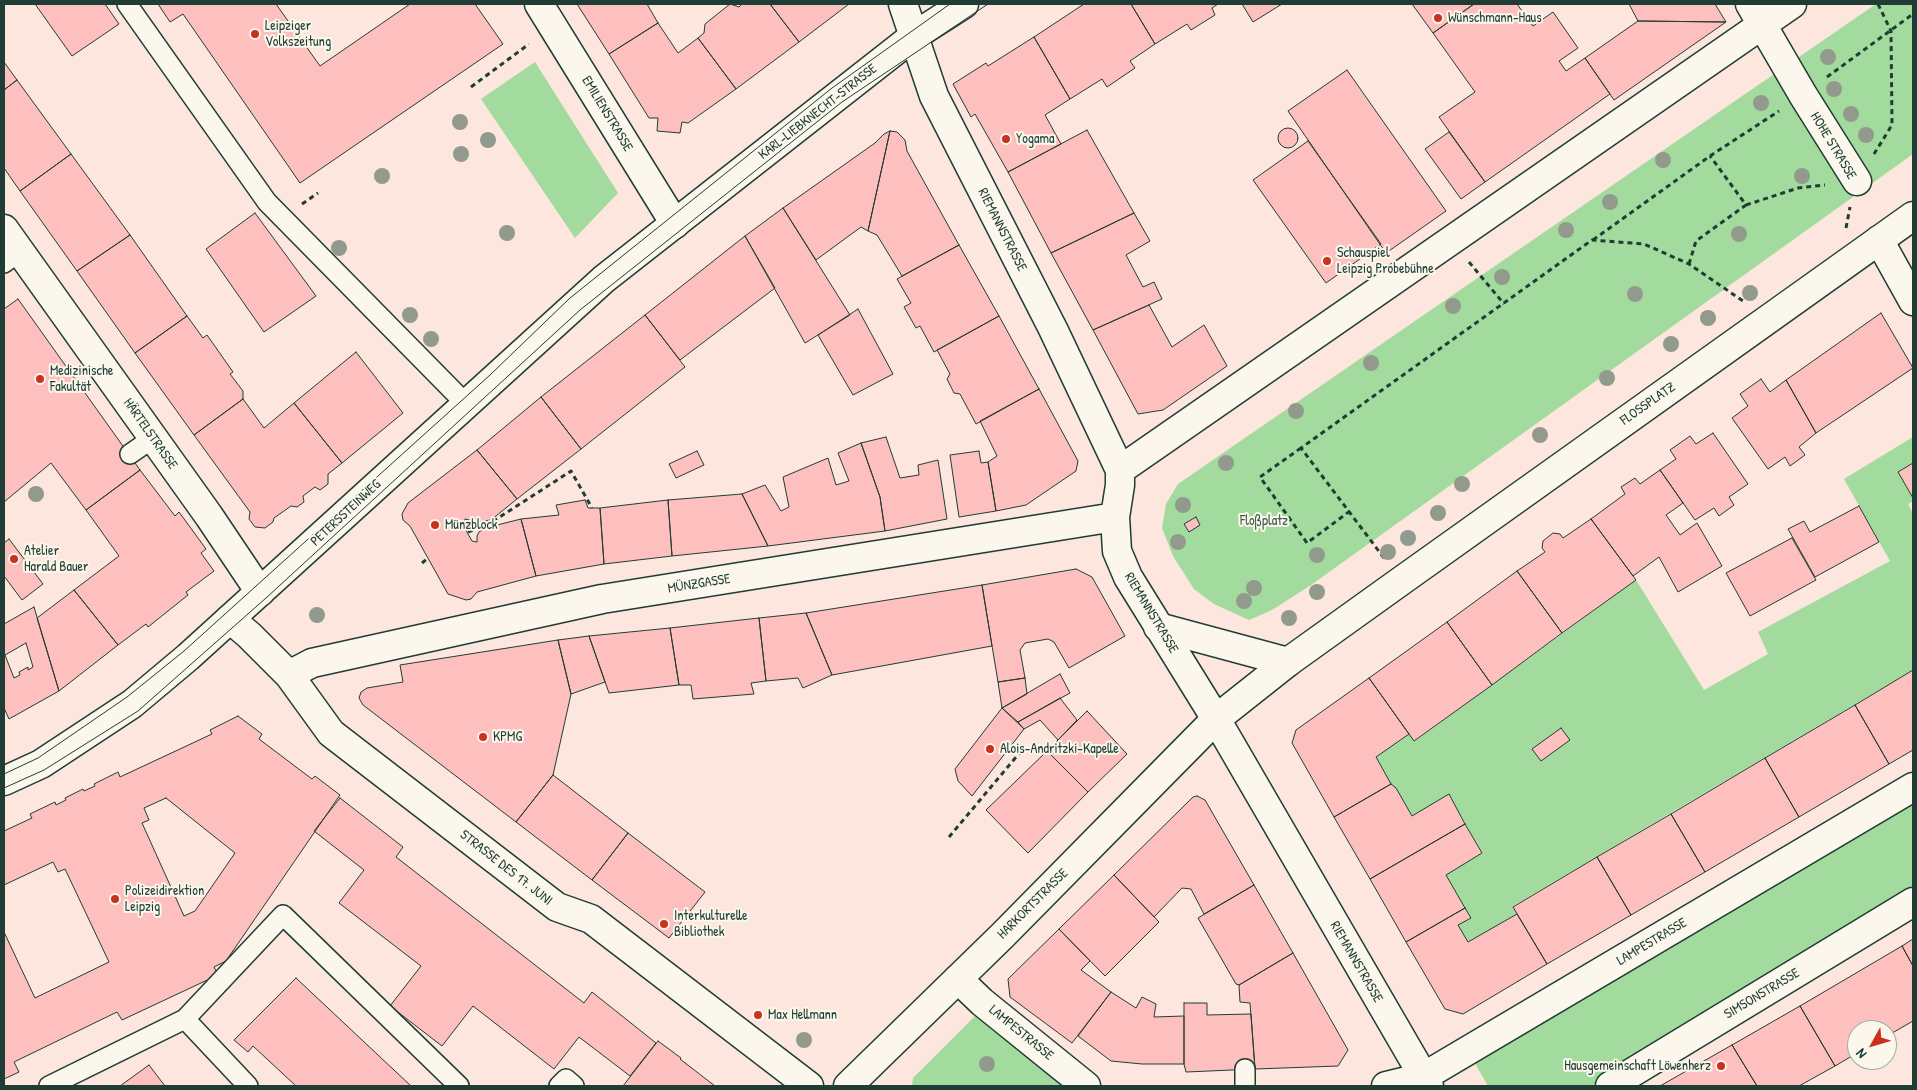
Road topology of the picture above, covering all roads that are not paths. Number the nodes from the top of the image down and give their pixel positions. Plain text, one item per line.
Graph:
1 (127, 4) edge
2 (539, 4) edge
3 (903, 4) edge
4 (964, 4) edge
5 (1792, 4) edge
6 (1755, 14) edge
7 (914, 36) junction
8 (1857, 181) road end
9 (1913, 216) edge
10 (675, 224) junction
11 (4, 228) edge
12 (1879, 240) junction
13 (12, 257) edge
14 (1913, 301) edge
15 (466, 404) junction
16 (153, 438) junction
17 (130, 454) dead end
18 (1120, 470) junction
19 (1115, 517) junction
20 (260, 592) junction
21 (230, 619) junction
22 (1158, 627) junction
23 (1288, 662) junction
24 (289, 675) junction
25 (1216, 718) junction
26 (4, 781) edge
27 (1913, 787) edge
28 (1913, 902) edge
29 (958, 979) junction
30 (185, 1019) junction
31 (1426, 1083) edge
32 (49, 1086) edge
33 (248, 1086) edge
34 (459, 1086) edge
35 (559, 1086) edge
36 (574, 1086) edge
37 (809, 1086) edge
38 (848, 1086) edge
39 (1086, 1086) edge
40 (1386, 1086) edge
41 (1610, 1086) edge

1 - 15 lane
2 - 10 street, EMILIENSTRASSE
3 - 7 street, RIEMANNSTRASSE
4 - 7 street, KARL-LIEBKNECHT-STRASSE
5 - 6 street
6 - 8 street, HOHE STRASSE
6 - 18 street
7 - 10 street, KARL-LIEBKNECHT-STRASSE
7 - 18 street, RIEMANNSTRASSE
9 - 12 street, FLOSSPLATZ
10 - 15 street, PETERSSTEINWEG
11 - 13 street, HÄRTELSTRASSE
12 - 14 street
12 - 23 street, FLOSSPLATZ
13 - 16 street, HÄRTELSTRASSE
15 - 20 street, PETERSSTEINWEG
16 - 17 lane
16 - 20 street, HÄRTELSTRASSE
18 - 19 street, RIEMANNSTRASSE
19 - 22 street, RIEMANNSTRASSE
19 - 24 street, MÜNZGASSE
20 - 21 street, PETERSSTEINWEG
21 - 24 street, STRASSE DES 17. JUNI
21 - 26 street, PETERSSTEINWEG
22 - 23 street
22 - 25 street, RIEMANNSTRASSE
23 - 25 street, FLOSSPLATZ
24 - 37 street, STRASSE DES 17. JUNI
25 - 29 street, HARKORTSTRASSE
25 - 31 street, RIEMANNSTRASSE
27 - 31 street, LAMPESTRASSE
28 - 41 street, SIMSONSTRASSE
29 - 38 street, HARKORTSTRASSE
29 - 39 street, LAMPESTRASSE
30 - 32 lane
30 - 33 lane
30 - 34 lane
31 - 40 street, LAMPESTRASSE
35 - 36 lane

